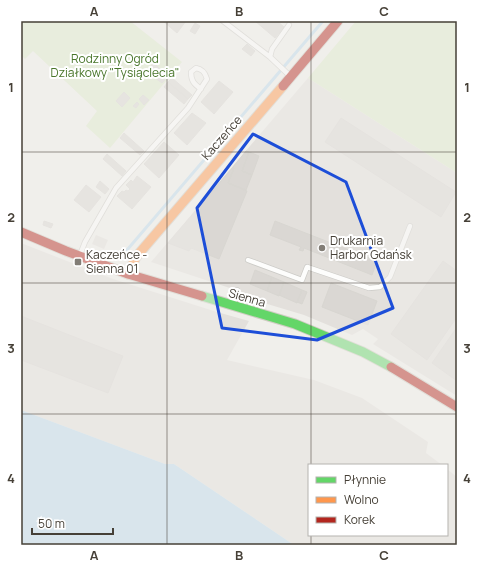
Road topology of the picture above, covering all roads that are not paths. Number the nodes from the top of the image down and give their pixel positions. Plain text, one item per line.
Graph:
1 (223, 21) edge
2 (338, 21) edge
3 (289, 25) dead end
4 (270, 57) junction
5 (288, 75) junction
6 (200, 90) junction
7 (410, 226) dead end
8 (21, 232) edge
9 (79, 256) junction
10 (248, 260) dead end
11 (128, 274) junction
12 (237, 290) dead end
13 (231, 306) junction
14 (457, 408) edge

1 - 4 lane
2 - 5 street, Kaczeńce
3 - 4 lane
4 - 5 lane
5 - 11 street, Kaczeńce
6 - 6 lane
6 - 9 lane
7 - 10 lane
8 - 9 street, Sienna
9 - 11 street, Sienna
11 - 13 street, Sienna
12 - 13 lane
13 - 14 street, Sienna

